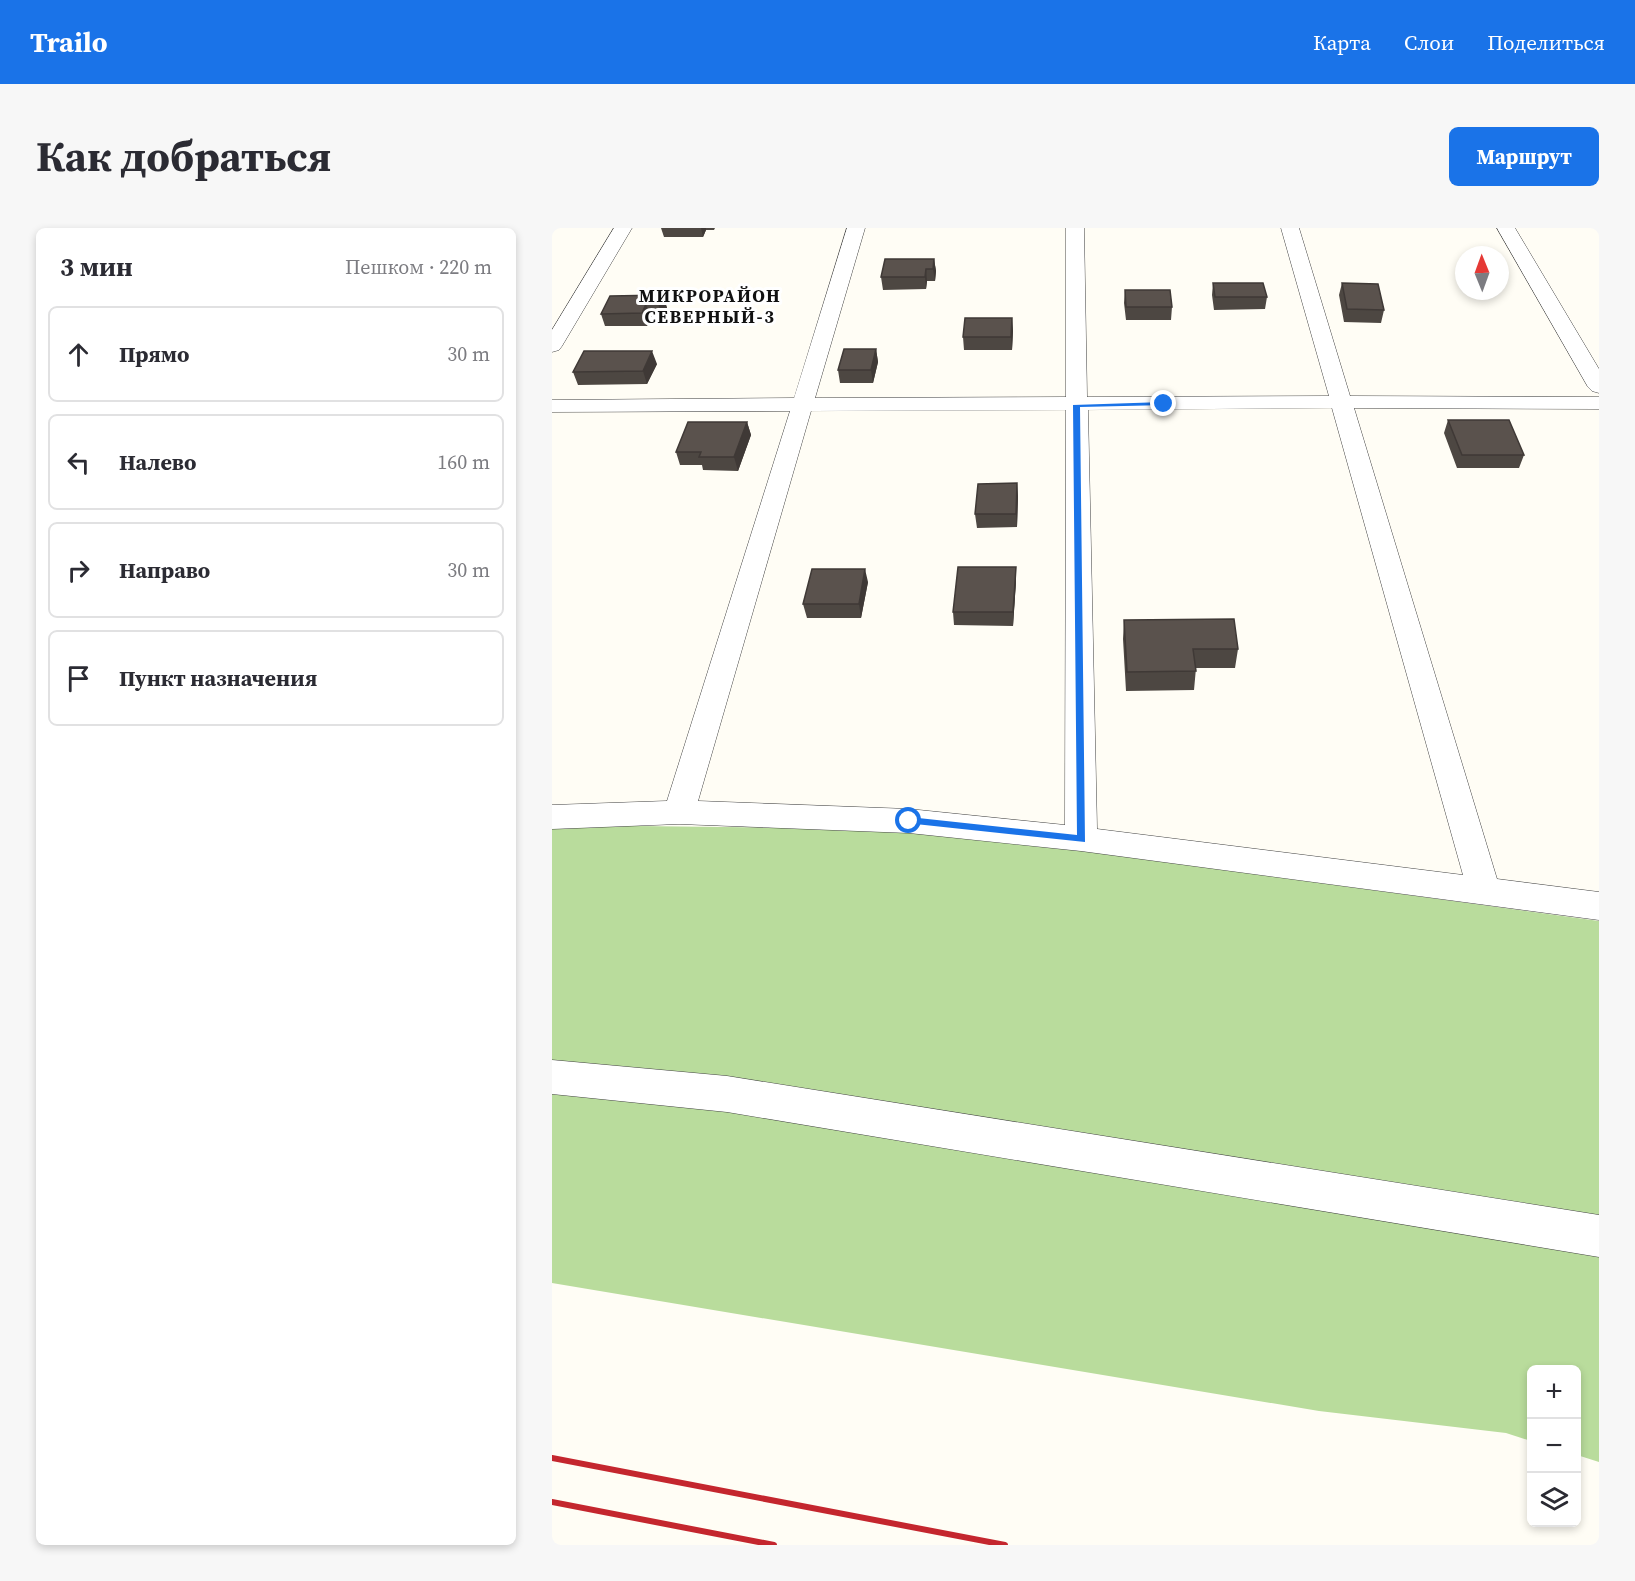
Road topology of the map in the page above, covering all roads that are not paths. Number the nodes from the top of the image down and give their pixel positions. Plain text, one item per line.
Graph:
1 (623, 228) edge
2 (856, 228) edge
3 (1075, 228) edge
4 (1290, 228) edge
5 (1506, 228) edge
6 (552, 346) edge
7 (1599, 387) edge
8 (1341, 402) junction
9 (1599, 403) edge
10 (803, 404) junction
11 (1076, 405) junction
12 (552, 406) edge
13 (679, 812) junction
14 (552, 817) edge
15 (1081, 839) junction
16 (1485, 893) junction
17 (1599, 906) edge
18 (552, 1077) edge
19 (1599, 1236) edge

1 - 6 street
2 - 10 street
3 - 11 street
4 - 8 street
5 - 7 street
8 - 9 street
8 - 11 street
8 - 16 street
10 - 11 street
10 - 12 street
10 - 13 street
11 - 15 street
13 - 14 street
13 - 15 street
15 - 16 street
16 - 17 street
18 - 19 street

